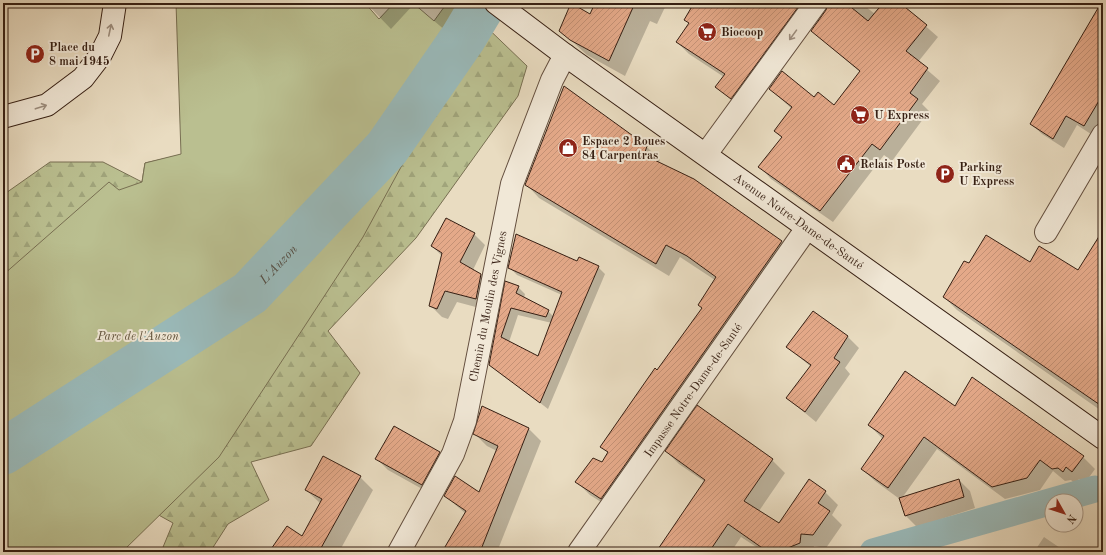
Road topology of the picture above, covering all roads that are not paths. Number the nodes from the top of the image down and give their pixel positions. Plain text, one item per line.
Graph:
1 (115, 3) edge
2 (496, 3) edge
3 (816, 3) edge
4 (556, 49) junction
5 (3, 117) edge
6 (1103, 135) edge
7 (706, 154) junction
8 (807, 228) junction
9 (1046, 232) dead end
10 (1103, 438) edge
11 (399, 552) edge
12 (578, 552) edge

5 -> 1 street
2 - 4 street, Avenue Notre-Dame-de-Santé
3 -> 7 street
4 - 7 street, Avenue Notre-Dame-de-Santé
4 - 11 street, Chemin du Moulin des Vignes
6 - 9 street
7 - 8 street, Avenue Notre-Dame-de-Santé
8 - 10 street, Avenue Notre-Dame-de-Santé
8 - 12 street, Impasse Notre-Dame-de-Santé

